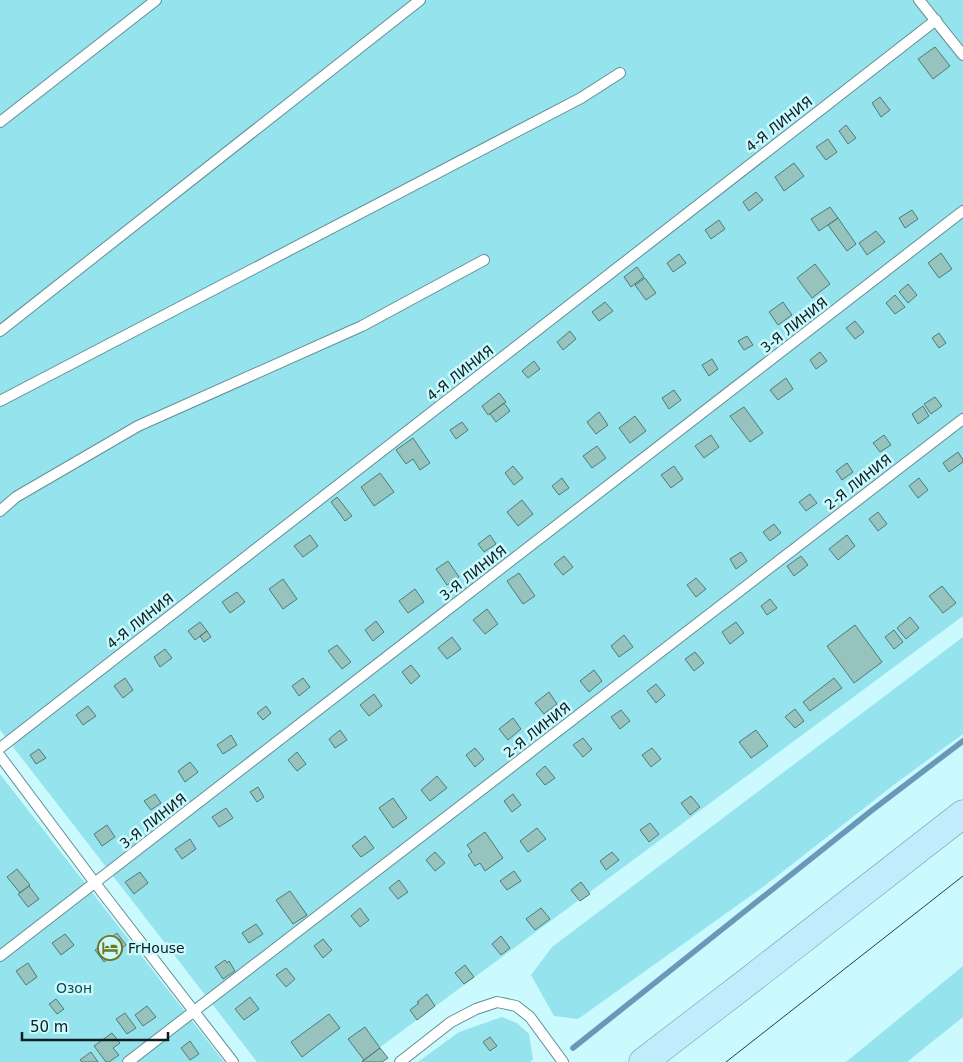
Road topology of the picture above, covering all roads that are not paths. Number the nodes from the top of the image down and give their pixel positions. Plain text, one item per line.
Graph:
1 (156, 0) edge
2 (420, 0) edge
3 (920, 0) edge
4 (936, 20) junction
5 (963, 55) edge
6 (620, 73) dead end
7 (0, 122) edge
8 (963, 211) edge
9 (484, 260) dead end
10 (0, 331) edge
11 (0, 401) edge
12 (963, 419) edge
13 (0, 511) edge
14 (0, 748) edge
15 (0, 756) edge
16 (963, 814) edge
17 (95, 883) junction
18 (0, 956) edge
19 (194, 1012) junction
20 (128, 1062) edge
21 (233, 1062) edge
22 (400, 1062) edge
23 (563, 1062) edge
24 (643, 1062) edge

1 - 7 lane
2 - 10 lane
3 - 4 lane
4 - 5 lane
4 - 14 lane, 4-Я ЛИНИЯ
6 - 11 lane
8 - 17 lane, 3-Я ЛИНИЯ
9 - 13 lane
12 - 19 lane, 2-Я ЛИНИЯ
15 - 17 lane
16 - 24 main road
17 - 18 lane, 3-Я ЛИНИЯ
17 - 19 lane
19 - 20 lane, 2-Я ЛИНИЯ
19 - 21 lane
22 - 23 lane

